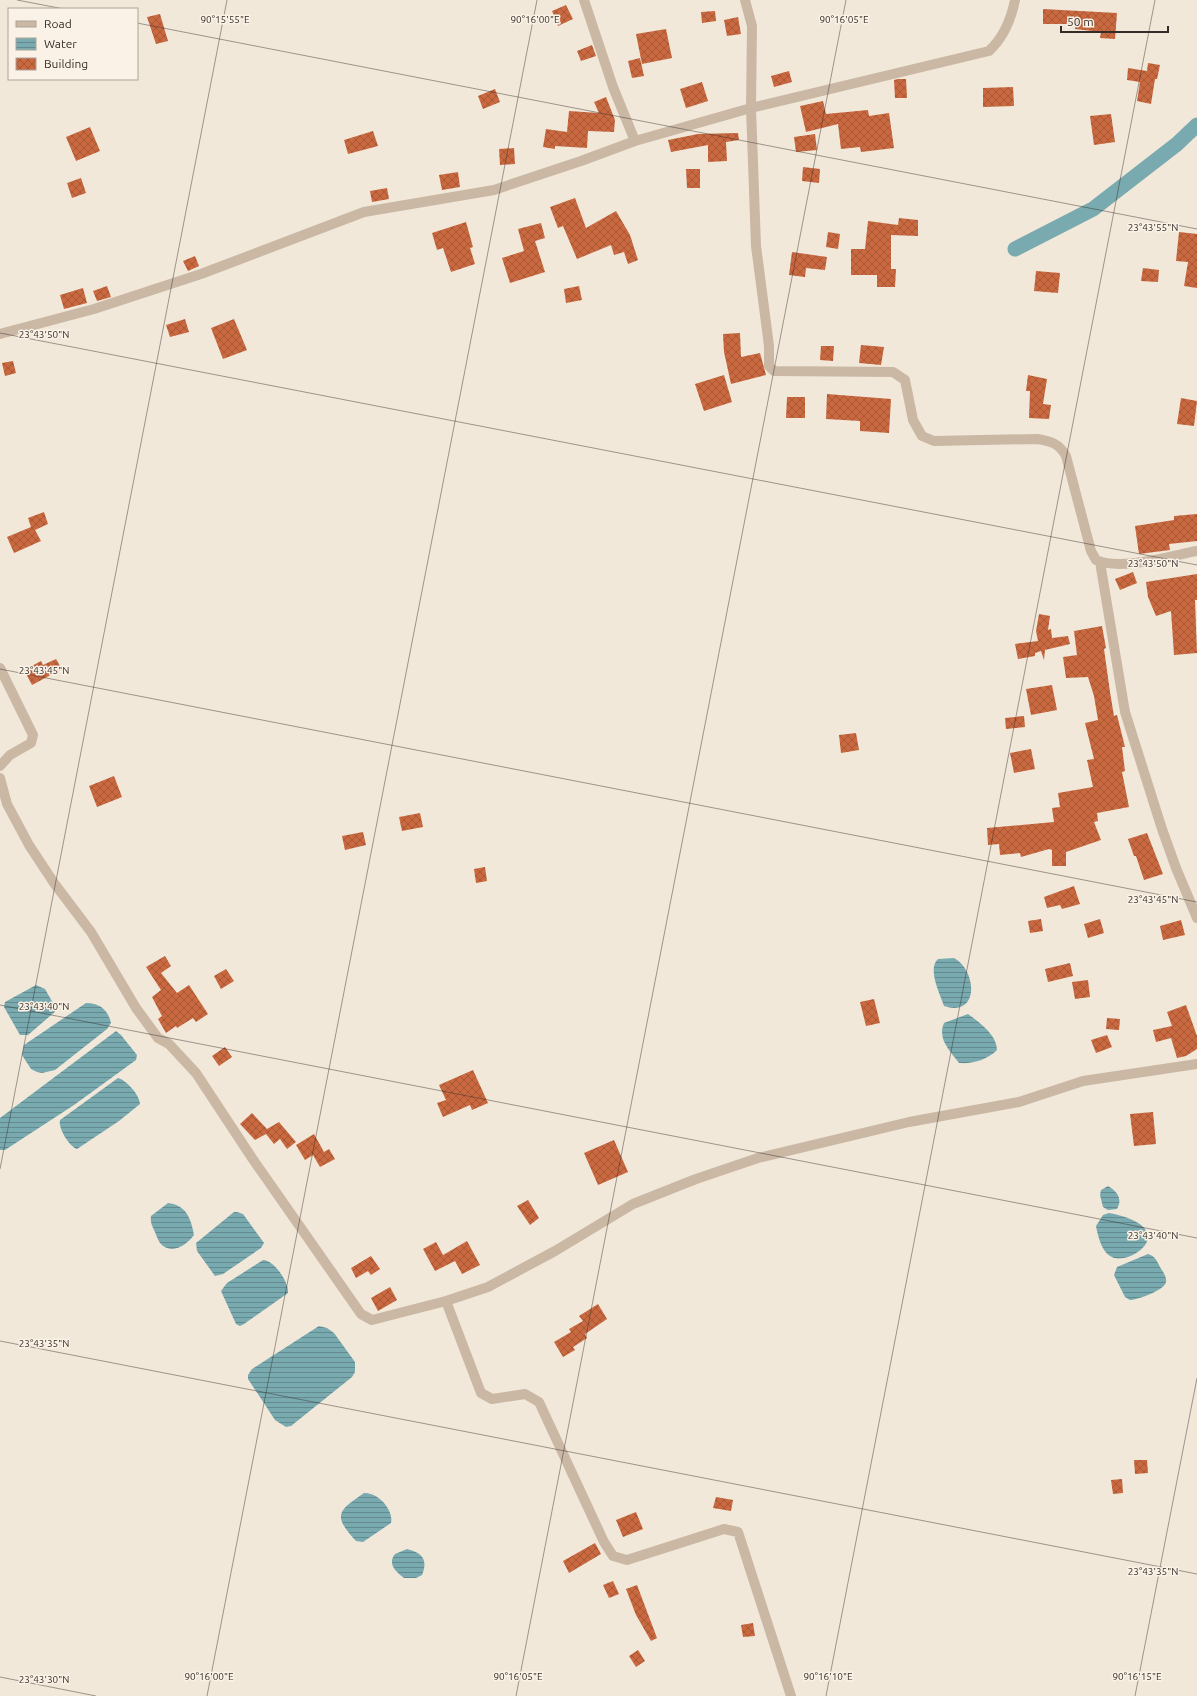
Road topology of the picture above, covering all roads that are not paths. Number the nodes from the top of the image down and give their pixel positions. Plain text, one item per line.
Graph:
1 (584, 0) edge
2 (745, 0) edge
3 (1015, 0) edge
4 (751, 108) junction
5 (635, 141) junction
6 (0, 334) edge
7 (1197, 551) edge
8 (1100, 562) junction
9 (0, 668) edge
10 (0, 766) edge
11 (0, 778) edge
12 (1197, 918) edge
13 (1197, 1064) edge
14 (446, 1300) junction
15 (791, 1696) edge

1 - 5 street
2 - 4 street
3 - 4 street
4 - 5 street
4 - 8 street
5 - 6 street
7 - 8 street
8 - 12 street
9 - 10 street
11 - 14 street
13 - 14 street
14 - 15 street

